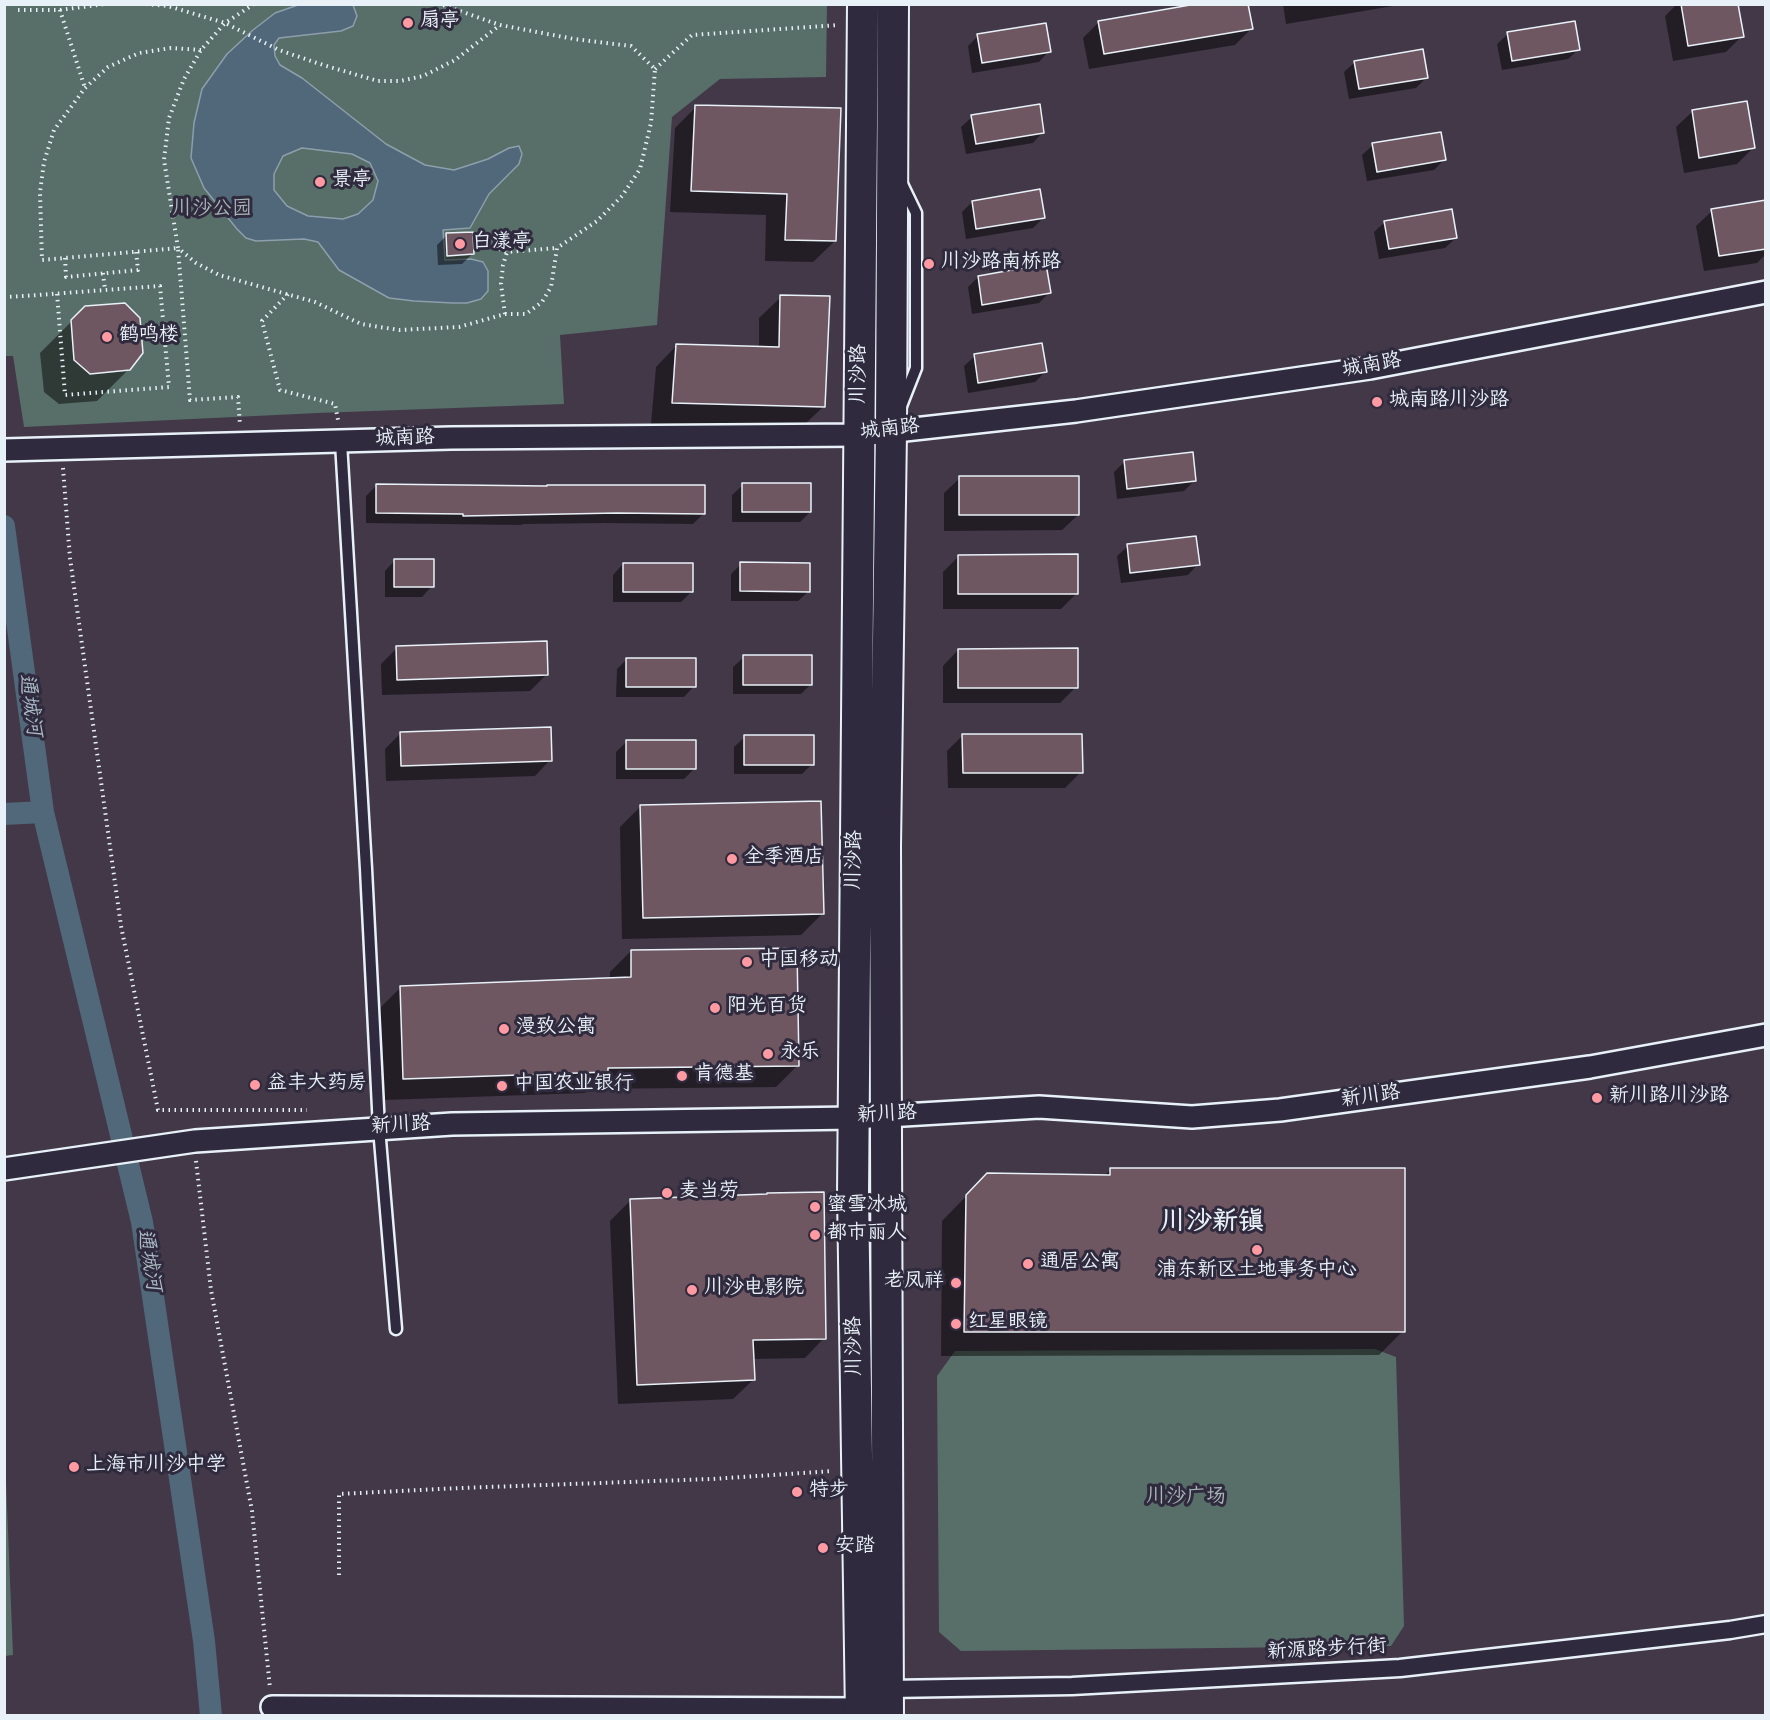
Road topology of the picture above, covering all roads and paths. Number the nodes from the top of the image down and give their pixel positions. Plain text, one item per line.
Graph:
1 (106, 4) edge
2 (146, 4) edge
3 (254, 4) edge
4 (440, 4) edge
5 (893, 4) edge
6 (59, 7) edge
7 (18, 10) dead end
8 (863, 14) edge
9 (225, 24) junction
10 (500, 25) junction
11 (201, 50) junction
12 (655, 69) junction
13 (85, 88) junction
14 (477, 240) dead end
15 (178, 248) junction
16 (557, 248) junction
17 (136, 252) junction
18 (507, 252) junction
19 (65, 258) junction
20 (103, 273) junction
21 (105, 290) junction
22 (1766, 292) edge
23 (57, 293) junction
24 (288, 294) junction
25 (4, 297) edge
26 (506, 314) junction
27 (891, 431) junction
28 (860, 435) junction
29 (341, 442) junction
30 (241, 444) junction
31 (61, 449) junction
32 (4, 450) edge
33 (1766, 1035) edge
34 (887, 1116) junction
35 (853, 1118) junction
36 (379, 1128) junction
37 (324, 1132) junction
38 (188, 1143) junction
39 (4, 1169) edge
40 (396, 1329) dead end
41 (858, 1469) junction
42 (339, 1575) dead end
43 (1766, 1624) edge
44 (272, 1707) joint
45 (877, 1710) edge

1 - 6 path
2 - 9 path
3 - 9 path
4 - 10 path
5 - 27 main road, 川沙路
6 - 7 path
6 - 13 path
8 - 12 path
8 - 28 main road, 川沙路
9 - 10 path
9 - 11 path
10 - 12 path
11 - 13 path
11 - 15 path
12 - 16 path
13 - 19 path
14 - 18 path
15 - 17 path
15 - 24 path
15 - 30 path
16 - 18 path
16 - 26 path
17 - 19 path
17 - 20 path
18 - 26 path
19 - 20 path
20 - 21 path
21 - 23 path
21 - 23 path
22 - 27 street, 城南路
23 - 25 path
24 - 26 path
24 - 29 path
27 - 28 street, 城南路
27 - 34 main road, 川沙路
28 - 29 street, 城南路
28 - 35 main road, 川沙路
29 - 30 street, 城南路
29 - 36 lane
30 - 31 street, 城南路
31 - 32 street, 城南路
31 - 37 path
33 - 34 street, 新川路
34 - 35 street, 新川路
34 - 45 main road, 川沙路
35 - 36 street, 新川路
35 - 41 main road, 川沙路
36 - 37 street, 新川路
36 - 40 lane
37 - 38 street, 新川路
38 - 39 street, 新川路
38 - 44 path
41 - 42 path
41 - 45 main road, 川沙路
43 - 45 street, 新源路步行街
44 - 45 street

